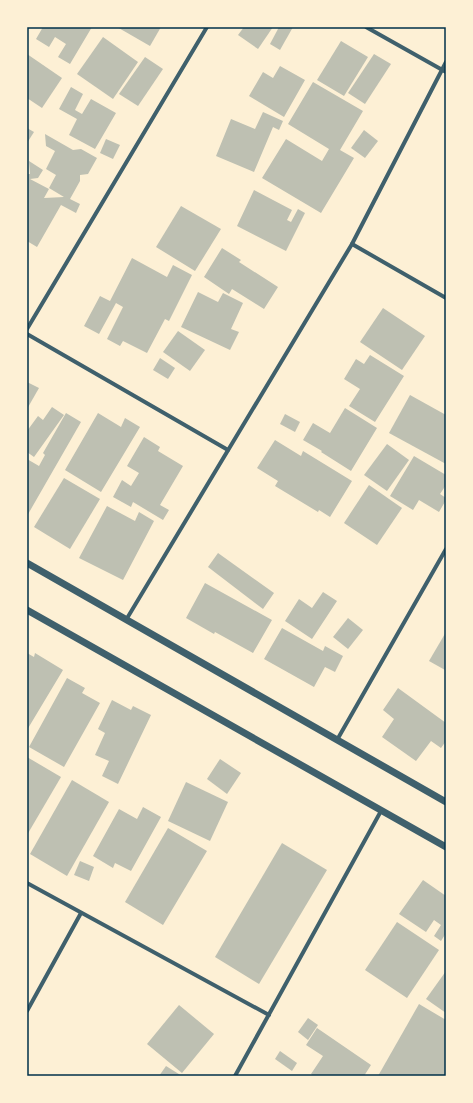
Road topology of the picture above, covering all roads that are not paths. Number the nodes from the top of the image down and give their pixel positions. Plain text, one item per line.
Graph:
1 (207, 27) edge
2 (366, 27) edge
3 (446, 62) edge
4 (444, 71) edge
5 (352, 244) junction
6 (446, 298) edge
7 (27, 329) edge
8 (27, 334) edge
9 (228, 450) junction
10 (446, 549) edge
11 (27, 563) edge
12 (27, 610) edge
13 (126, 620) junction
14 (337, 740) junction
15 (446, 802) edge
16 (381, 811) junction
17 (446, 847) edge
18 (27, 883) edge
19 (81, 913) junction
20 (27, 1012) edge
21 (269, 1015) junction
22 (235, 1076) edge

1 - 7 street
2 - 4 street
3 - 4 street
4 - 5 street
5 - 6 street
5 - 9 street
8 - 9 street
9 - 13 street
10 - 14 street
11 - 13 street
12 - 16 street
13 - 14 street
14 - 15 street
16 - 17 street
16 - 21 street
18 - 19 street
19 - 20 street
19 - 21 street
21 - 22 street

